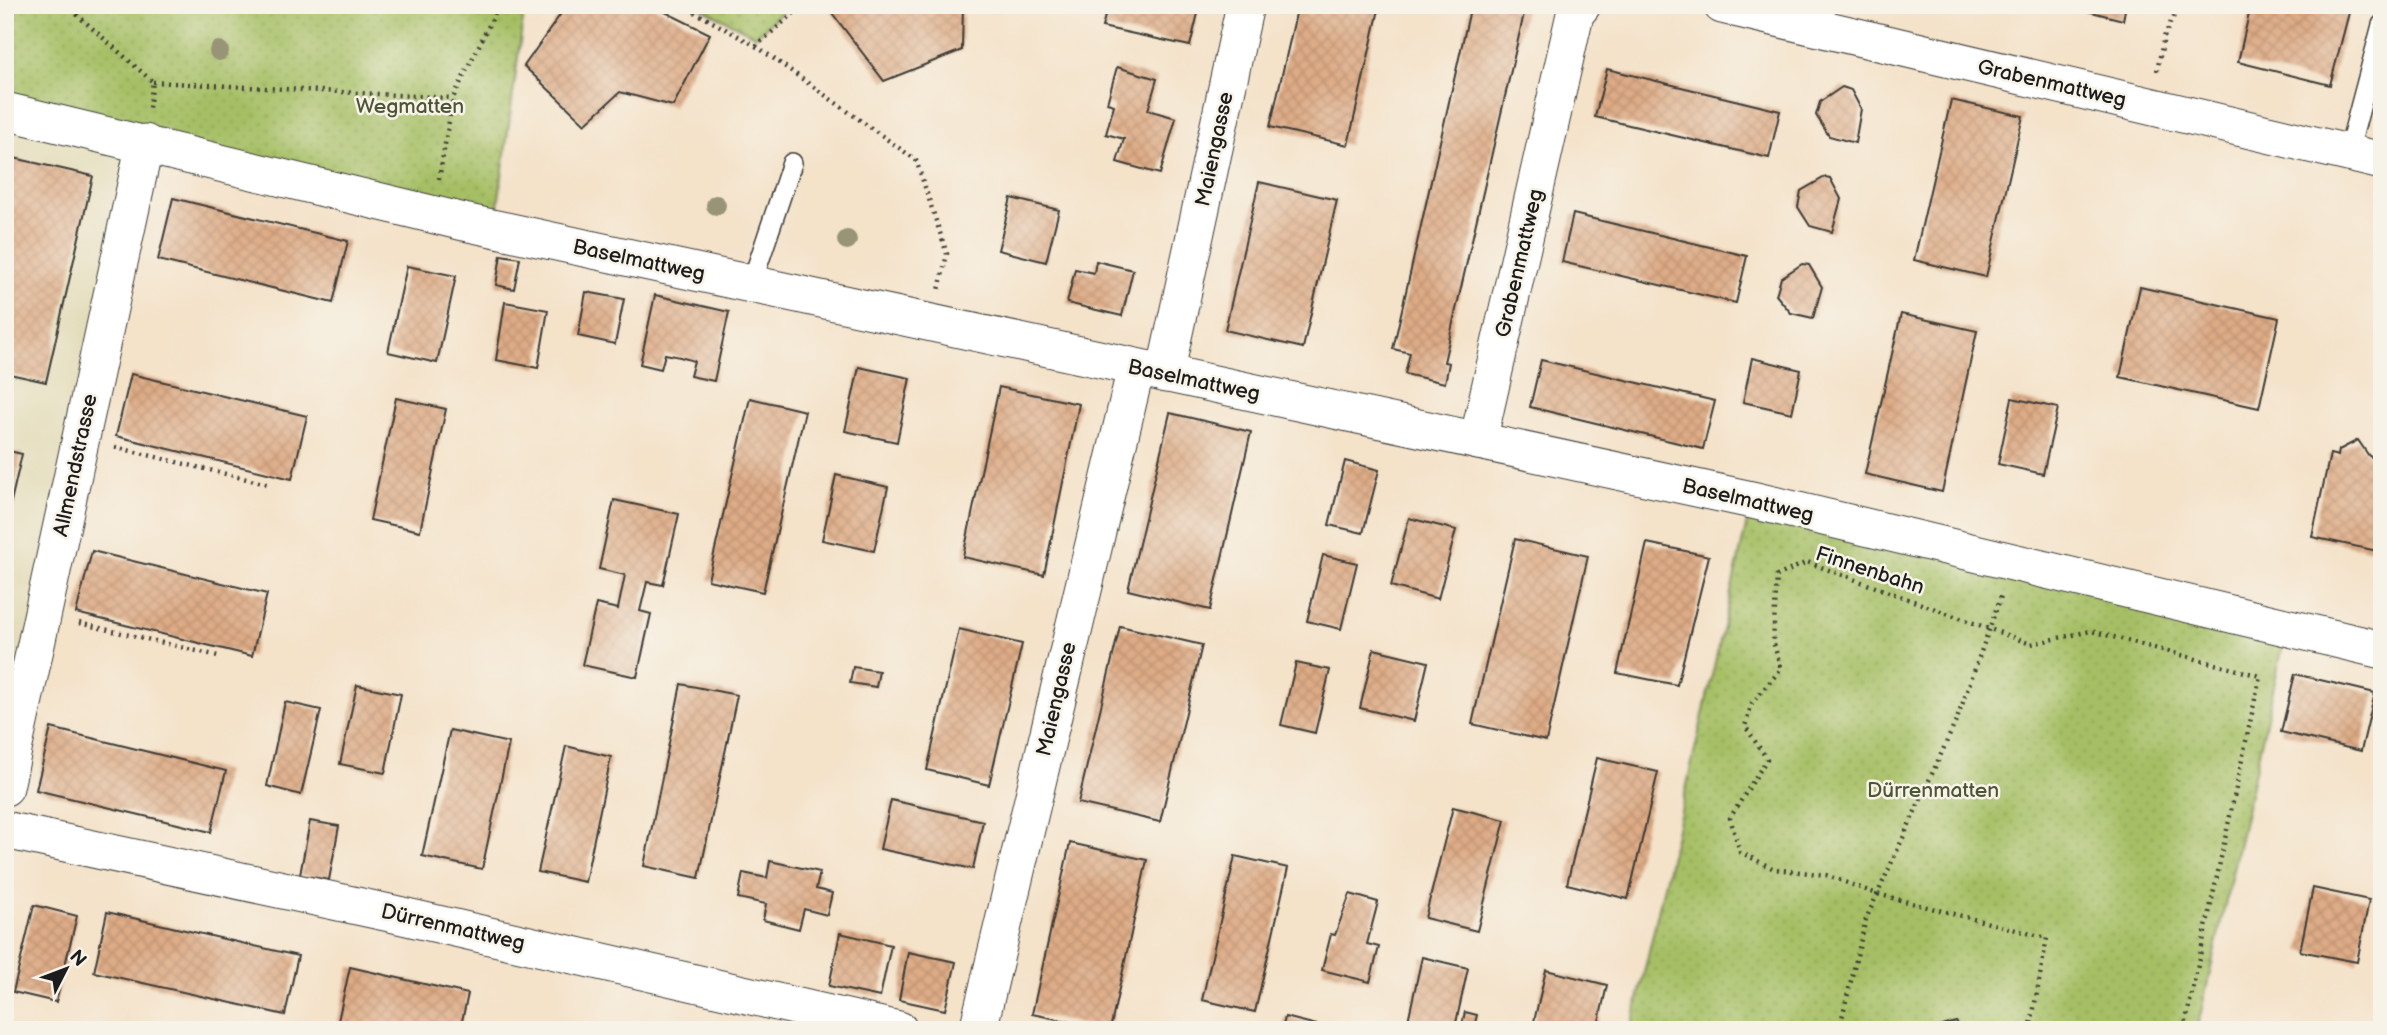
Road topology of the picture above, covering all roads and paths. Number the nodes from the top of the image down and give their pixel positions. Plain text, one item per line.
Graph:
1 (66, 5) edge
2 (499, 5) edge
3 (682, 5) edge
4 (803, 5) edge
5 (1245, 5) edge
6 (1582, 5) edge
7 (1722, 5) edge
8 (2179, 5) edge
9 (2382, 24) edge
10 (757, 46) junction
11 (153, 82) junction
12 (453, 98) junction
13 (2150, 106) junction
14 (5, 111) edge
15 (145, 143) junction
16 (2365, 157) edge
17 (792, 163) dead end
18 (433, 215) junction
19 (751, 285) junction
20 (931, 324) junction
21 (1150, 371) junction
22 (81, 439) junction
23 (1478, 441) junction
24 (267, 484) dead end
25 (2014, 562) junction
26 (42, 615) junction
27 (1990, 628) junction
28 (2382, 650) edge
29 (218, 656) dead end
30 (5, 787) edge
31 (5, 830) edge
32 (1877, 894) junction
33 (899, 1030) edge
34 (978, 1030) edge
35 (1839, 1030) edge
36 (2030, 1030) edge
37 (2184, 1030) edge

1 - 11 path
2 - 12 path
3 - 10 path
4 - 10 path
5 - 21 street, Maiengasse
6 - 23 street, Grabenmattweg
7 - 13 street, Grabenmattweg
8 - 13 path
9 - 16 lane
10 - 20 path
11 - 12 path
11 - 15 path
12 - 18 path
13 - 16 street, Grabenmattweg
14 - 15 street, Baselmattweg
15 - 18 street, Baselmattweg
15 - 22 street, Allmendstrasse
17 - 19 lane
18 - 19 street, Baselmattweg
19 - 20 street, Baselmattweg
20 - 21 street, Baselmattweg
21 - 23 street, Baselmattweg
21 - 34 street, Maiengasse
22 - 24 path
22 - 26 street, Allmendstrasse
23 - 25 street, Baselmattweg
25 - 27 path
25 - 28 street, Baselmattweg
26 - 29 path
26 - 30 street, Allmendstrasse
27 - 32 path
27 - 32 path, Finnenbahn
27 - 37 path, Finnenbahn
31 - 33 street, Dürrenmattweg
32 - 35 path
32 - 36 path, Finnenbahn

